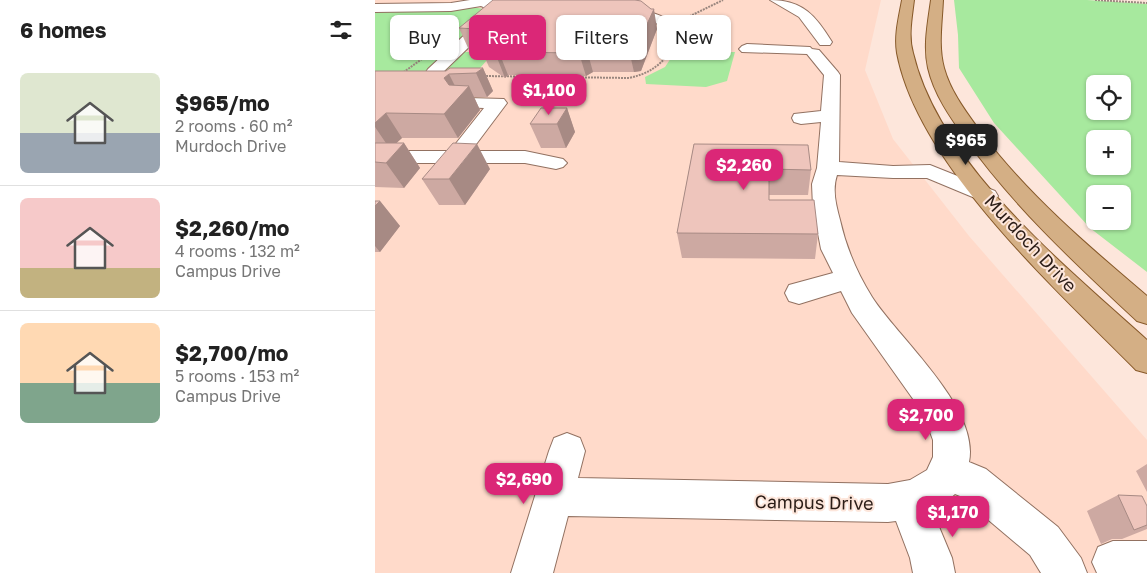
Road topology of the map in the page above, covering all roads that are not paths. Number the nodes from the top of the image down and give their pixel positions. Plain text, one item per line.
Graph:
1 (776, 0) edge
2 (907, 0) edge
3 (937, 0) edge
4 (489, 3) edge
5 (375, 8) edge
6 (657, 9) dead end
7 (536, 11) edge
8 (609, 11) edge
9 (624, 12) junction
10 (657, 19) edge
11 (816, 48) junction
12 (753, 49) dead end
13 (435, 72) edge
14 (467, 102) edge
15 (948, 147) junction
16 (384, 157) edge
17 (456, 157) junction
18 (556, 163) dead end
19 (828, 168) junction
20 (930, 171) junction
21 (375, 175) edge
22 (987, 196) junction
23 (847, 279) junction
24 (799, 293) dead end
25 (1147, 313) edge
26 (1147, 360) edge
27 (567, 451) dead end
28 (949, 473) junction
29 (555, 497) junction
30 (916, 520) dead end
31 (532, 573) edge
32 (934, 573) edge
33 (1066, 573) edge

1 - 11 street
2 - 15 main road, Murdoch Drive
3 - 25 main road, Murdoch Drive
4 - 5 street
4 - 7 street
4 - 13 street
6 - 9 street
8 - 9 street
9 - 10 street
11 - 12 street
11 - 19 street
14 - 17 street
15 - 20 street
15 - 22 main road, Murdoch Drive
16 - 17 street
16 - 21 street
17 - 18 street
19 - 20 street
19 - 23 street
20 - 22 street
22 - 26 main road, Murdoch Drive
23 - 24 street
23 - 28 street
27 - 29 street
28 - 29 street, Campus Drive
28 - 33 street
29 - 31 street
30 - 32 street

